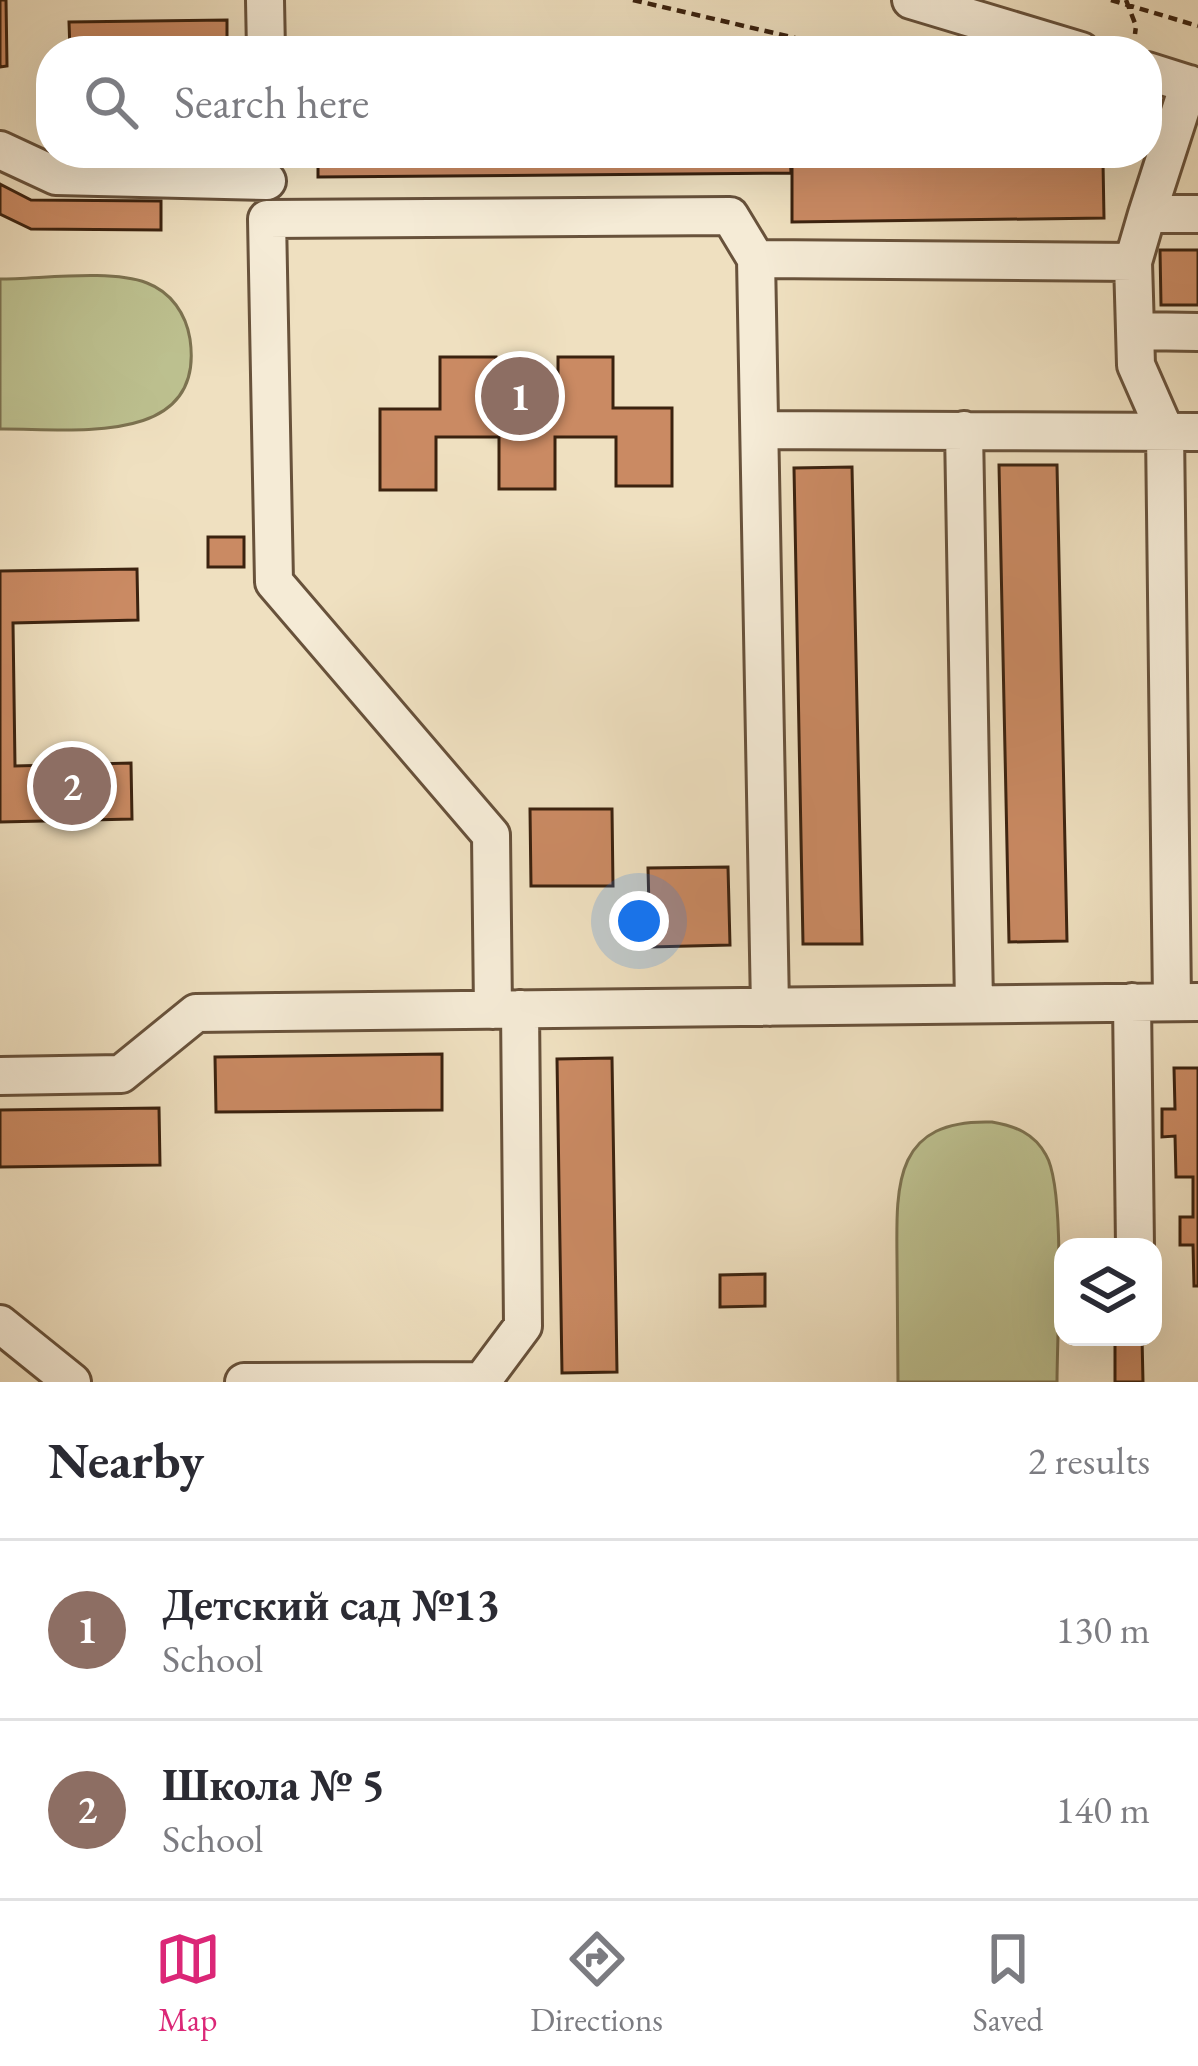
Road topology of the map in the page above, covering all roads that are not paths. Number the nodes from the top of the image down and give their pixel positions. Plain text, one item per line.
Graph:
1 (265, 0) edge
2 (911, 0) edge
3 (266, 36) edge
4 (1032, 36) edge
5 (1162, 76) edge
6 (1193, 86) edge
7 (0, 150) edge
8 (36, 167) edge
9 (39, 168) edge
10 (244, 168) edge
11 (267, 168) edge
12 (1147, 214) junction
13 (1198, 214) edge
14 (267, 219) junction
15 (755, 259) junction
16 (1133, 262) junction
17 (1135, 332) junction
18 (1198, 332) edge
19 (761, 430) junction
20 (964, 430) junction
21 (1181, 431) edge
22 (1132, 1002) junction
23 (1185, 1002) edge
24 (974, 1004) junction
25 (770, 1007) junction
26 (507, 1009) junction
27 (0, 1076) edge
28 (1135, 1238) edge
29 (0, 1324) edge
30 (482, 1381) edge
31 (72, 1382) edge
32 (244, 1382) edge
33 (284, 1382) edge

1 - 3 street
2 - 4 street
5 - 6 street
6 - 12 street
7 - 8 street
9 - 10 street
11 - 14 street
12 - 13 street
12 - 16 street
14 - 15 street
14 - 26 street
15 - 16 street
15 - 19 street
16 - 17 street
17 - 18 street
17 - 21 street
19 - 20 street
19 - 25 street
20 - 21 street
20 - 24 street
21 - 23 street
22 - 23 street
22 - 24 street
22 - 28 street
24 - 25 street
25 - 26 street
26 - 27 street
26 - 30 street
29 - 31 street
30 - 33 street
32 - 33 street

